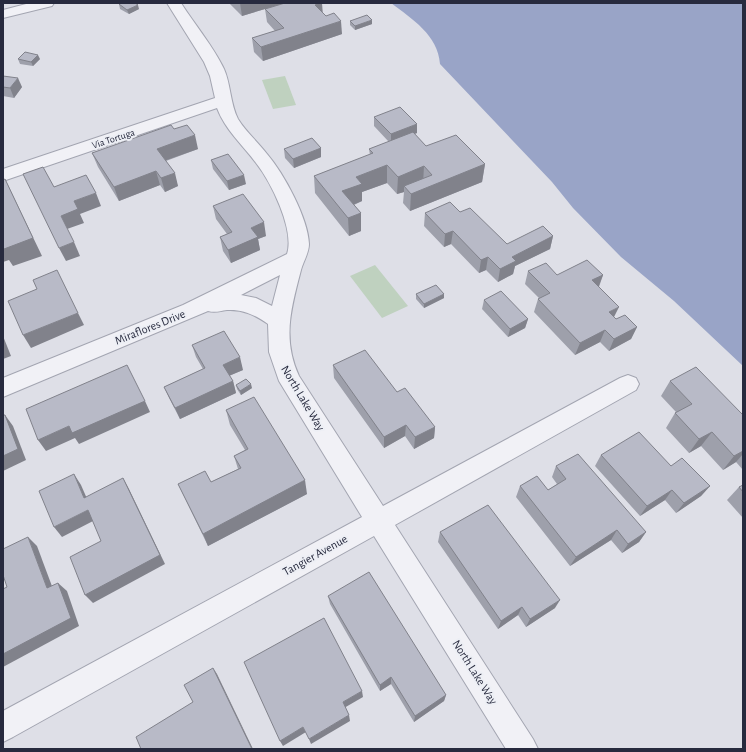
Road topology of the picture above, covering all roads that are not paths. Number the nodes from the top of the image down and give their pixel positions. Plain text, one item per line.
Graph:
1 (47, 3) edge
2 (174, 3) edge
3 (3, 14) edge
4 (222, 101) junction
5 (3, 175) edge
6 (294, 259) junction
7 (190, 311) junction
8 (279, 321) junction
9 (628, 384) dead end
10 (3, 388) edge
11 (379, 520) junction
12 (3, 727) edge
13 (523, 749) edge

1 - 3 street
2 - 4 street, North Lake Way
4 - 5 street, Via Tortuga
4 - 6 street, North Lake Way
6 - 7 street, Miraflores Drive
6 - 8 street, North Lake Way
7 - 8 street
7 - 10 street, Miraflores Drive
8 - 11 street, North Lake Way
9 - 11 street, Tangier Avenue
11 - 12 street, Tangier Avenue
11 - 13 street, North Lake Way

